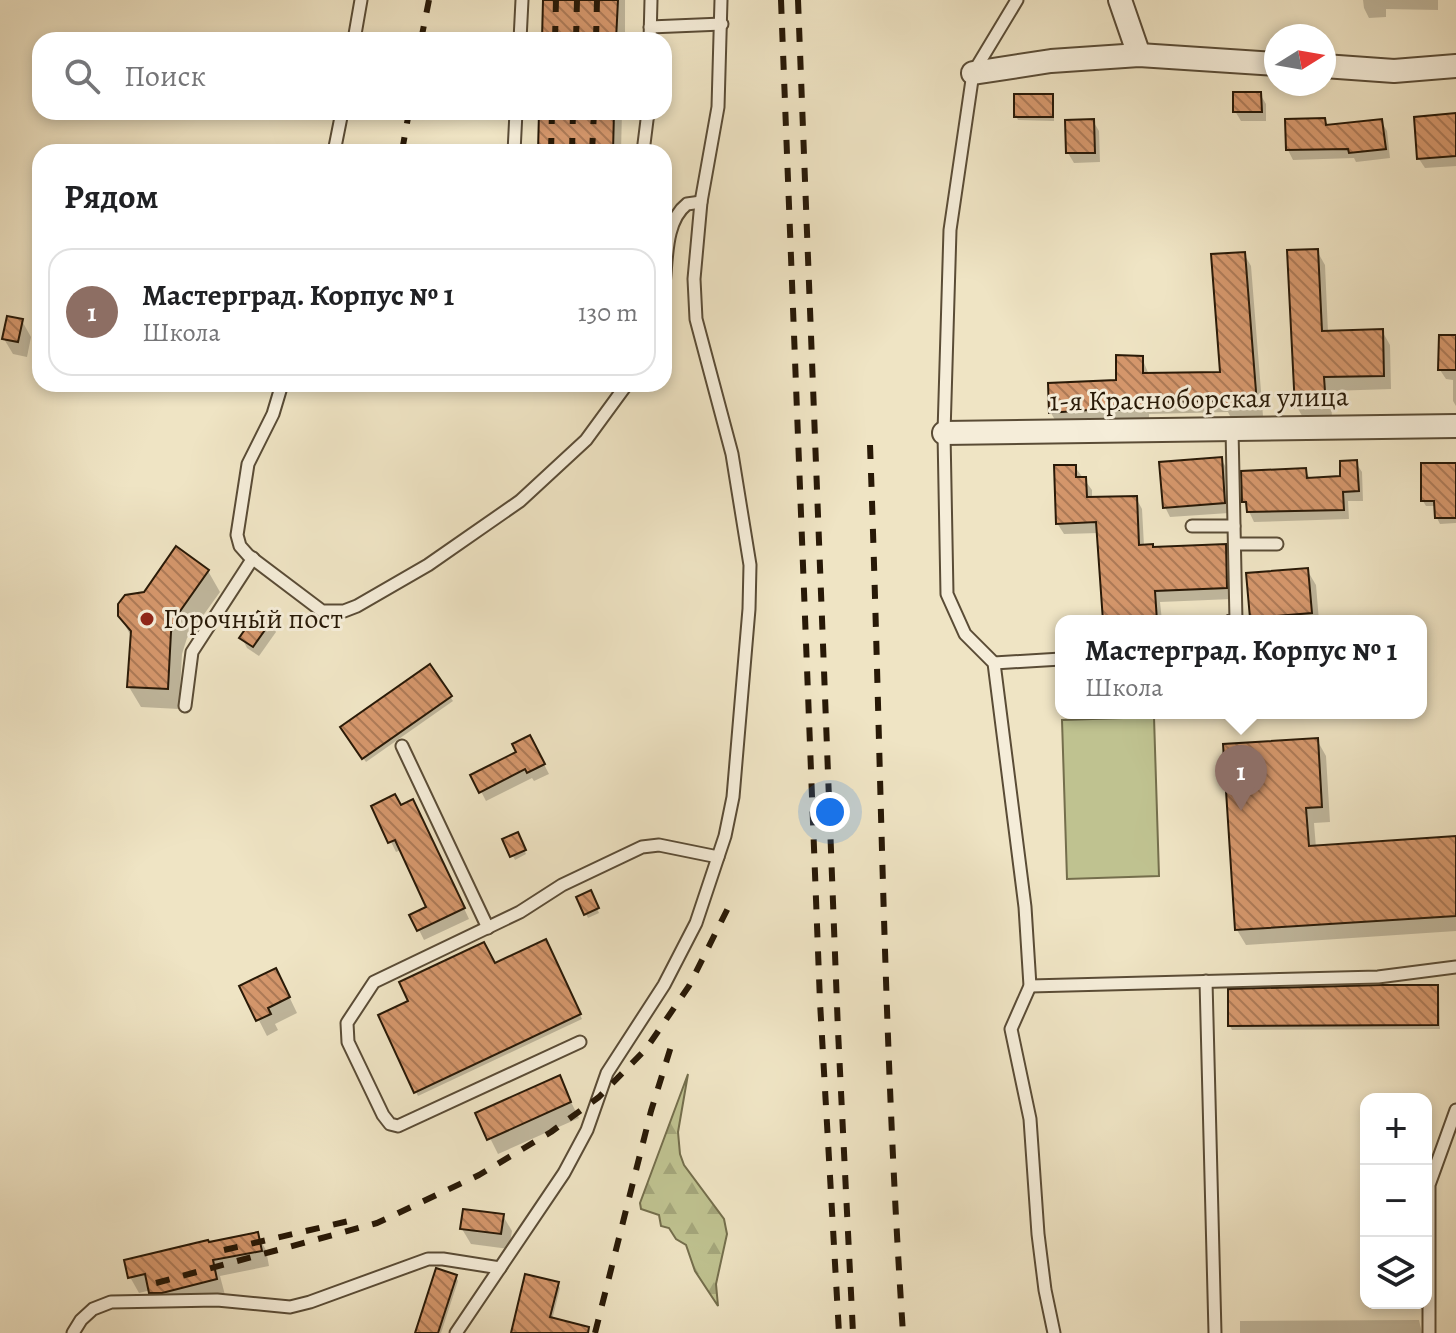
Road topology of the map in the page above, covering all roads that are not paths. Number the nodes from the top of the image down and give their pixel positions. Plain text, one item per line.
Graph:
1 (361, 0) edge
2 (522, 0) edge
3 (651, 0) edge
4 (721, 0) edge
5 (1017, 0) edge
6 (1120, 0) edge
7 (722, 24) junction
8 (650, 27) junction
9 (355, 32) edge
10 (520, 32) edge
11 (650, 32) edge
12 (1139, 55) junction
13 (1264, 63) edge
14 (1456, 66) edge
15 (1336, 67) edge
16 (973, 73) junction
17 (340, 120) edge
18 (516, 120) edge
19 (647, 120) edge
20 (336, 144) edge
21 (514, 144) edge
22 (644, 144) edge
23 (701, 202) junction
24 (672, 232) edge
25 (280, 392) edge
26 (621, 392) edge
27 (1456, 426) edge
28 (1232, 429) junction
29 (944, 433) junction
30 (1192, 526) dead end
31 (1234, 526) junction
32 (1235, 544) junction
33 (1277, 544) dead end
34 (253, 558) junction
35 (1236, 615) edge
36 (1055, 659) edge
37 (994, 663) junction
38 (185, 706) dead end
39 (402, 746) dead end
40 (718, 857) junction
41 (488, 928) junction
42 (1456, 967) edge
43 (1206, 981) junction
44 (1030, 986) junction
45 (580, 1042) dead end
46 (1456, 1110) edge
47 (500, 1268) junction
48 (73, 1333) edge
49 (456, 1333) edge
50 (1054, 1333) edge
51 (1215, 1333) edge
52 (1429, 1333) edge

1 - 9 lane
2 - 10 lane
3 - 8 lane
4 - 7 lane
5 - 16 lane
6 - 12 street
7 - 8 lane
7 - 23 lane
8 - 11 lane
12 - 13 street
12 - 16 street
14 - 15 street
16 - 29 lane
17 - 20 lane
18 - 21 lane
19 - 22 lane
23 - 24 lane
23 - 40 lane
25 - 34 lane
26 - 34 lane
27 - 28 street, 1-я Красноборская улица
28 - 29 street, 1-я Красноборская улица
28 - 31 lane
29 - 37 lane
30 - 31 lane
31 - 32 lane
32 - 33 lane
32 - 35 lane
34 - 38 lane
36 - 37 lane
37 - 44 lane
39 - 41 lane
40 - 41 lane
40 - 47 lane
41 - 45 lane
42 - 43 lane
43 - 44 lane
43 - 51 lane
44 - 50 lane
46 - 52 lane
47 - 48 lane
47 - 49 lane

